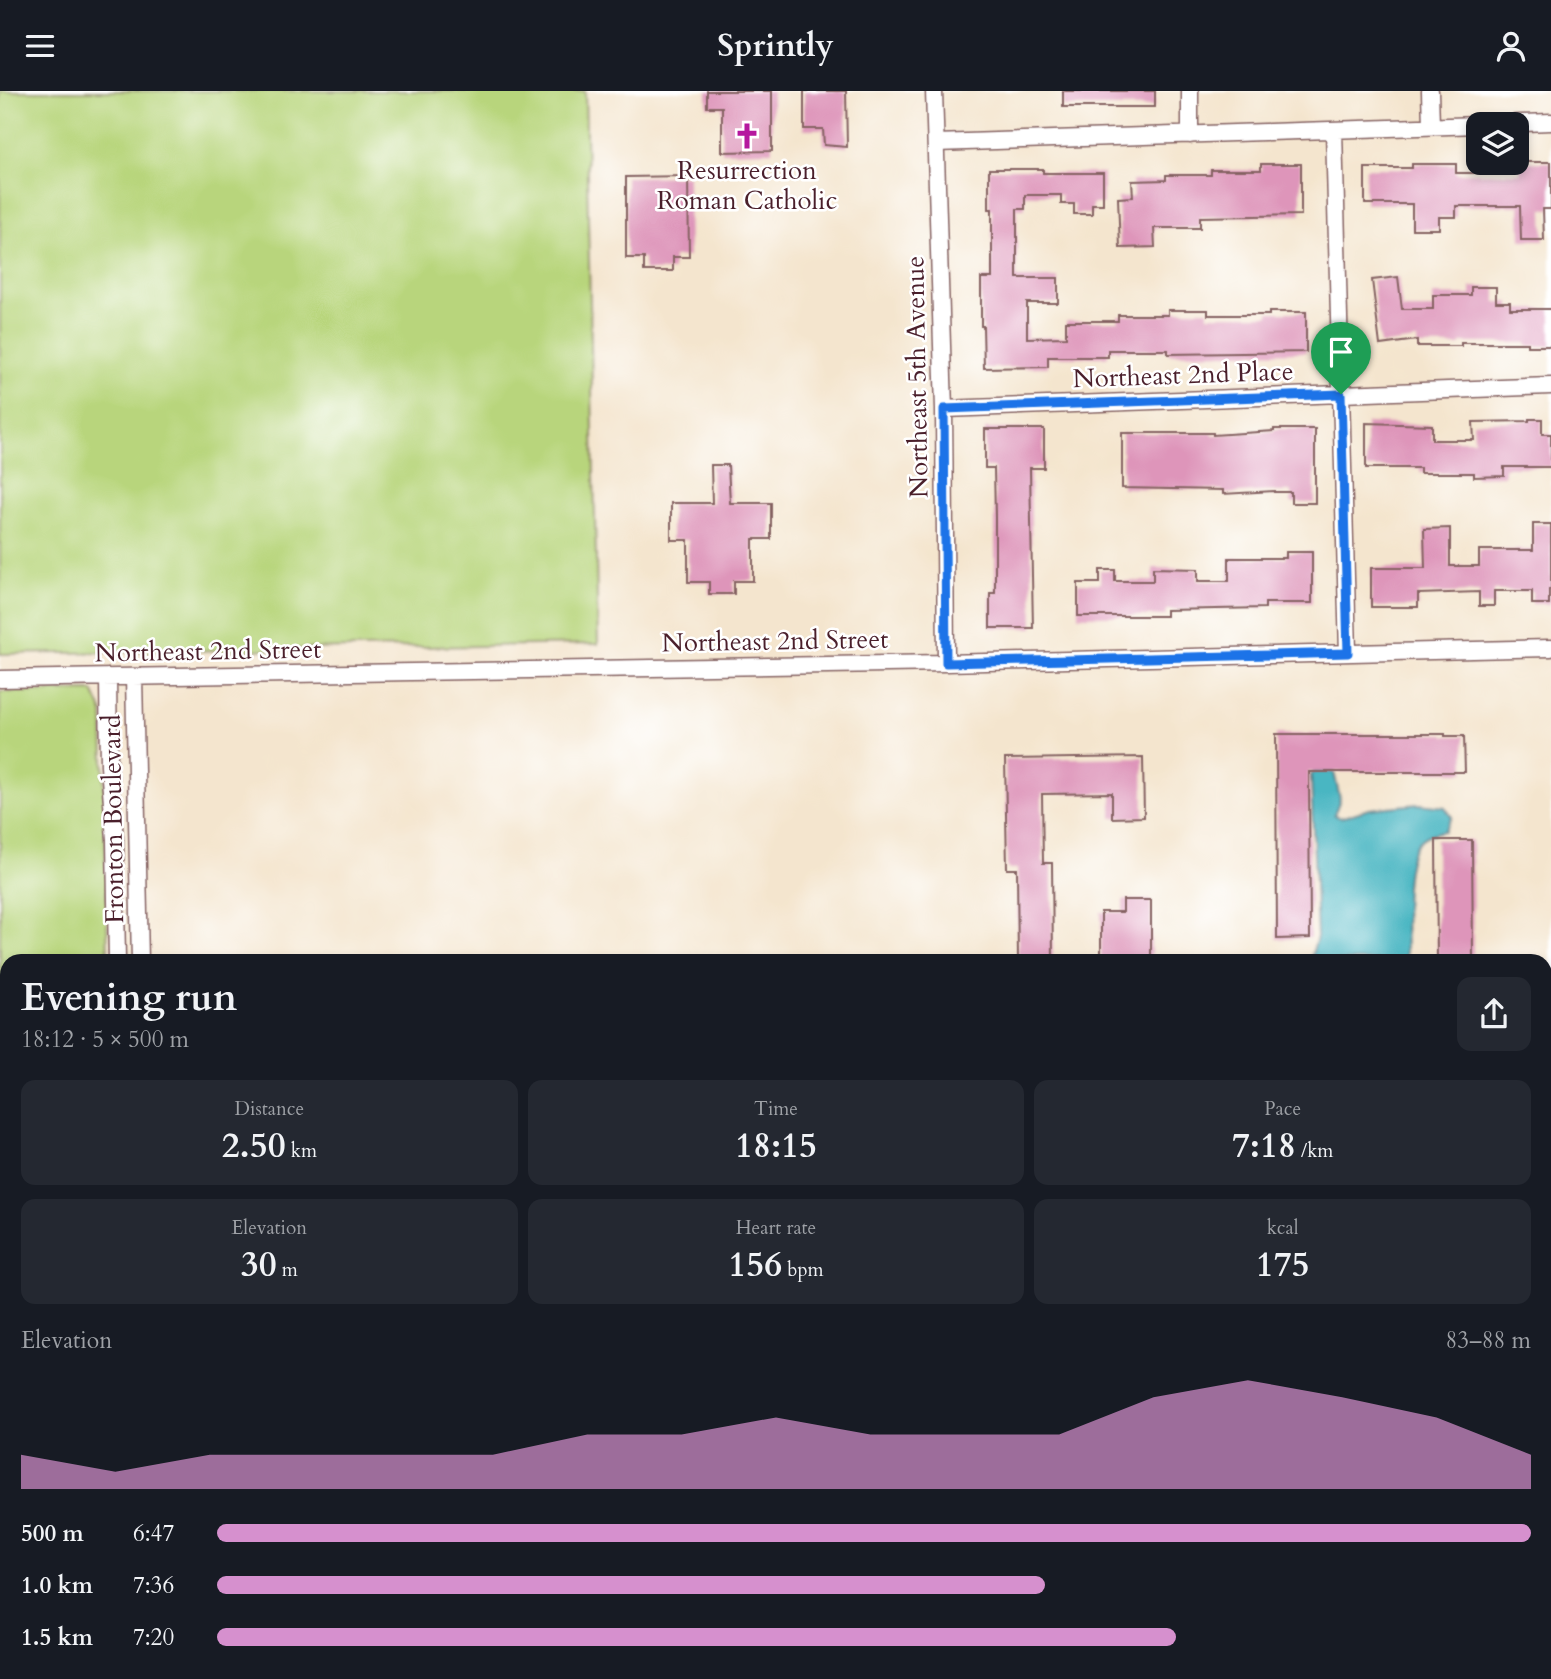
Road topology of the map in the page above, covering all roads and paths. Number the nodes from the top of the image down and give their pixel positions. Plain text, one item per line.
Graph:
1 (934, 91) edge
2 (1189, 91) edge
3 (1430, 91) edge
4 (1551, 122) edge
5 (1529, 123) edge
6 (1466, 125) edge
7 (1431, 126) junction
8 (1334, 129) junction
9 (1190, 135) junction
10 (936, 143) junction
11 (1551, 386) edge
12 (1341, 394) junction
13 (944, 409) junction
14 (1551, 648) edge
15 (1348, 653) junction
16 (946, 663) junction
17 (108, 677) junction
18 (134, 677) junction
19 (0, 680) edge
20 (117, 954) edge
21 (140, 954) edge

1 - 10 street, Northeast 5th Avenue
2 - 9 street
3 - 7 street
4 - 5 street
6 - 7 street
7 - 8 street
8 - 9 street
8 - 12 street
9 - 10 street
10 - 13 street, Northeast 5th Avenue
11 - 12 street, Northeast 2nd Place
12 - 13 street, Northeast 2nd Place
12 - 15 street
13 - 16 street, Northeast 5th Avenue
14 - 15 street, Northeast 2nd Street
15 - 16 street, Northeast 2nd Street
16 - 18 street, Northeast 2nd Street
17 - 18 street, Northeast 2nd Street
17 - 19 street, Northeast 2nd Street
17 - 20 street, Fronton Boulevard
18 - 21 street, Fronton Boulevard

